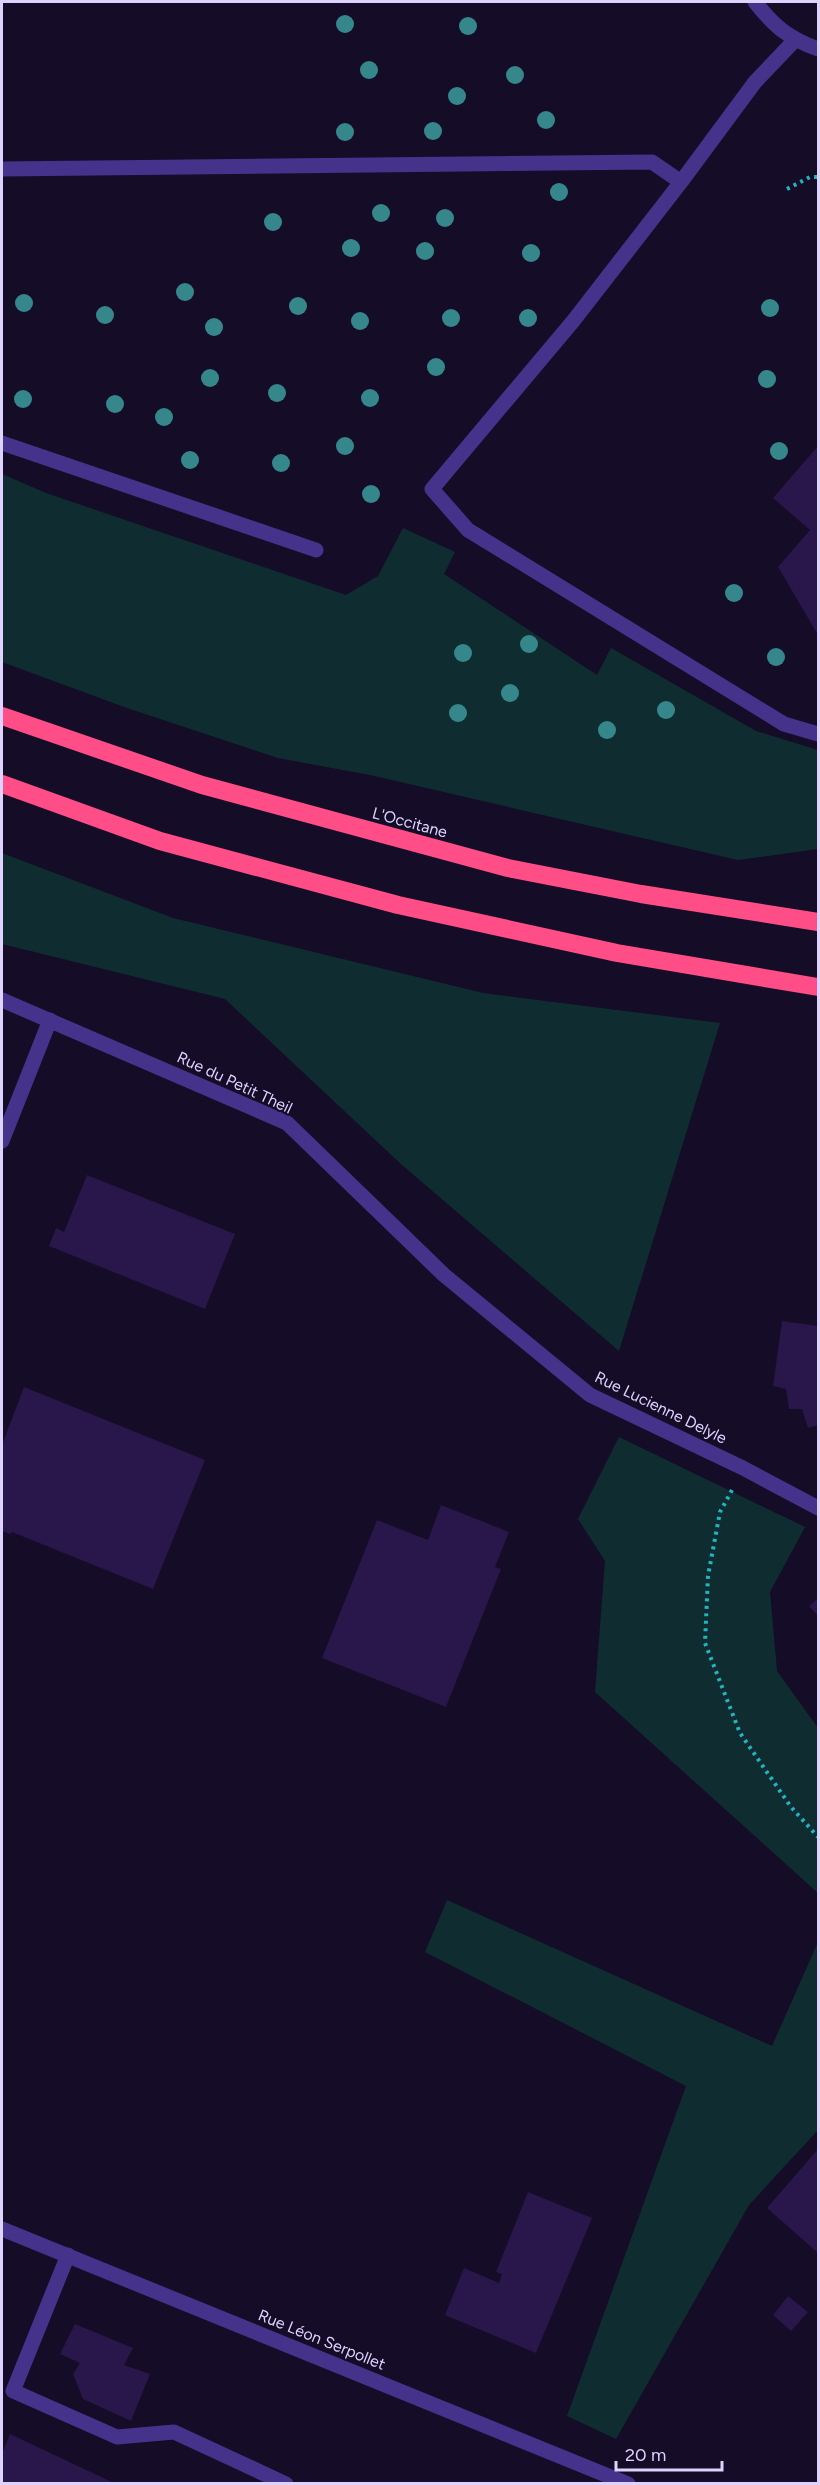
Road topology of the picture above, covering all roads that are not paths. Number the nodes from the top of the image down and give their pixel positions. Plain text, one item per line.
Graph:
1 (755, 2) edge
2 (795, 40) junction
3 (819, 49) edge
4 (2, 169) edge
5 (681, 182) junction
6 (2, 443) edge
7 (316, 550) dead end
8 (2, 716) edge
9 (819, 734) edge
10 (2, 784) edge
11 (819, 922) edge
12 (819, 987) edge
13 (2, 1000) edge
14 (50, 1020) junction
15 (2, 1141) edge
16 (444, 1275) joint
17 (819, 1508) edge
18 (2, 2229) edge
19 (68, 2255) junction
20 (286, 2484) edge
21 (628, 2484) edge

1 - 2 street
2 - 3 street
2 - 5 street
4 - 5 street
5 - 9 street
6 - 7 street
8 - 11 highway, L'Occitane
10 - 12 highway
13 - 14 street, Rue du Petit Theil
14 - 15 street
14 - 16 street, Rue du Petit Theil
16 - 17 street, Rue Lucienne Delyle
18 - 19 street, Rue Léon Serpollet
19 - 20 street
19 - 21 street, Rue Léon Serpollet

